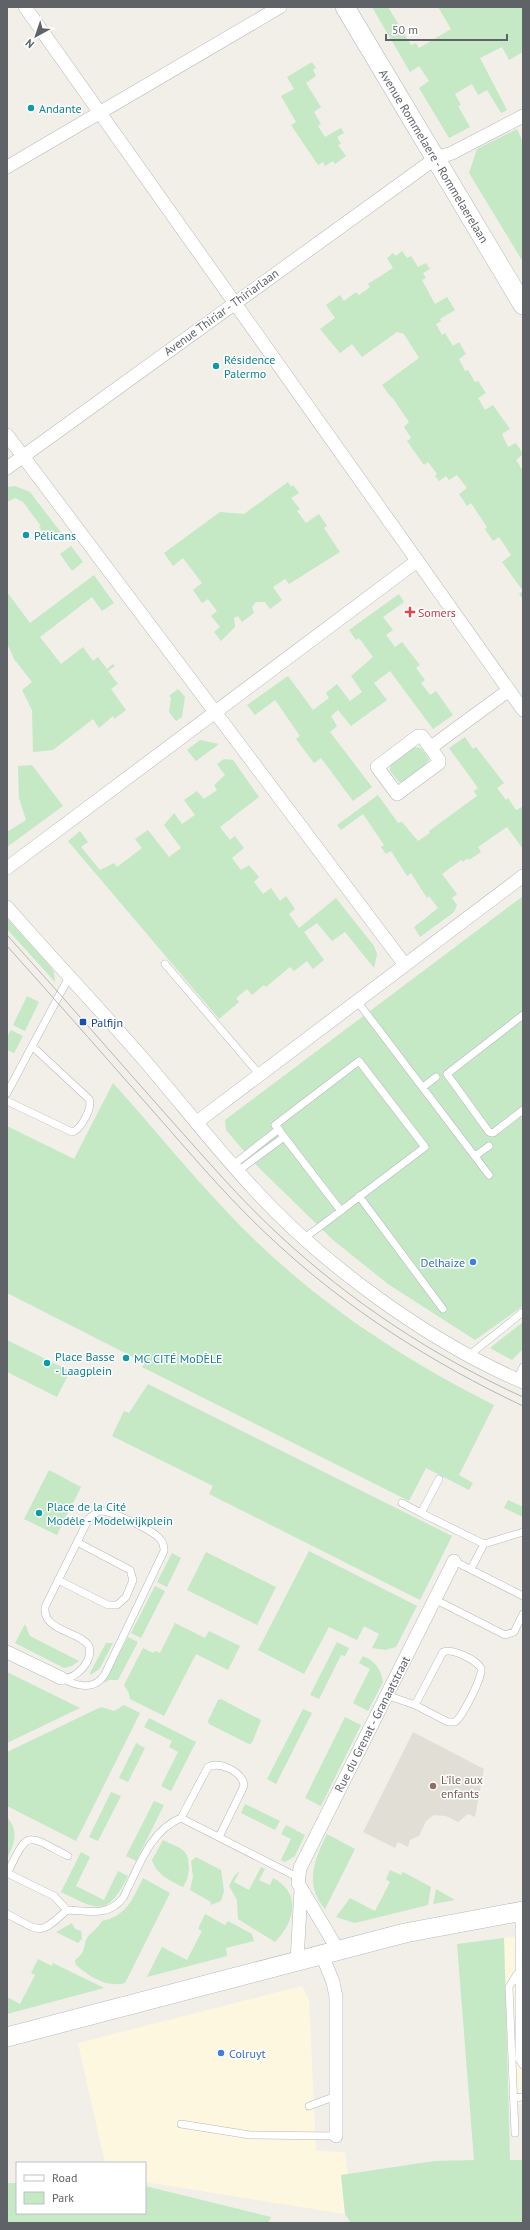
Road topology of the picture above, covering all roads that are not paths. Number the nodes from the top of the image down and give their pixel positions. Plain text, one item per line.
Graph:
1 (25, 7) edge
2 (280, 7) edge
3 (345, 7) edge
4 (99, 112) junction
5 (523, 116) edge
6 (436, 158) junction
7 (7, 167) edge
8 (234, 303) junction
9 (523, 305) edge
10 (7, 435) edge
11 (23, 457) junction
12 (7, 468) edge
13 (417, 561) junction
14 (509, 690) junction
15 (523, 710) edge
16 (214, 712) junction
17 (430, 748) junction
18 (7, 868) edge
19 (523, 876) edge
20 (7, 907) edge
21 (165, 964) dead end
22 (406, 965) junction
23 (70, 977) junction
24 (358, 1001) junction
25 (523, 1015) edge
26 (32, 1046) junction
27 (260, 1075) junction
28 (436, 1077) dead end
29 (422, 1087) junction
30 (7, 1093) edge
31 (7, 1101) edge
32 (523, 1110) edge
33 (197, 1122) junction
34 (279, 1129) junction
35 (284, 1137) junction
36 (489, 1146) dead end
37 (475, 1156) junction
38 (236, 1168) junction
39 (489, 1175) dead end
40 (359, 1196) junction
41 (340, 1211) junction
42 (304, 1238) junction
43 (443, 1309) dead end
44 (523, 1312) edge
45 (468, 1356) junction
46 (523, 1367) edge
47 (520, 1381) edge
48 (439, 1479) dead end
49 (402, 1503) dead end
50 (421, 1513) junction
51 (523, 1532) edge
52 (77, 1542) junction
53 (484, 1544) junction
54 (454, 1561) joint
55 (471, 1569) junction
56 (58, 1580) junction
57 (523, 1596) edge
58 (434, 1599) junction
59 (523, 1614) edge
60 (7, 1652) edge
61 (61, 1678) junction
62 (382, 1702) junction
63 (415, 1705) junction
64 (181, 1818) junction
65 (219, 1837) junction
66 (68, 1856) dead end
67 (7, 1873) edge
68 (299, 1883) junction
69 (67, 1910) junction
70 (521, 1912) edge
71 (7, 1914) edge
72 (330, 1952) junction
73 (297, 1961) junction
74 (520, 1973) edge
75 (7, 2037) edge
76 (521, 2052) edge
77 (523, 2066) edge
78 (336, 2096) junction
79 (523, 2097) edge
80 (513, 2098) junction
81 (309, 2106) dead end
82 (180, 2124) dead end
83 (514, 2133) dead end
84 (336, 2136) joint

1 - 4 street
2 - 4 street
3 - 6 main road, Avenue Rommelaere - Rommelaerelaan
4 - 7 street
4 - 8 street
5 - 6 street, Avenue Thiriar - Thiriarlaan
6 - 8 street, Avenue Thiriar - Thiriarlaan
6 - 9 main road, Avenue Rommelaere - Rommelaerelaan
8 - 11 street, Avenue Thiriar - Thiriarlaan
8 - 13 street
10 - 11 street
11 - 12 street, Avenue Thiriar - Thiriarlaan
11 - 16 street
13 - 14 street
13 - 16 street
14 - 15 street
14 - 17 street
16 - 18 street
16 - 22 street
17 - 17 street
19 - 22 street
20 - 23 street
21 - 27 lane
22 - 24 street
23 - 26 lane
23 - 33 street
24 - 27 street
24 - 29 lane
25 - 32 lane
26 - 30 lane
26 - 31 lane
27 - 33 street
28 - 29 lane
29 - 37 lane
33 - 38 street
34 - 35 lane
34 - 38 lane
34 - 40 lane
35 - 38 lane
35 - 41 lane
36 - 37 lane
37 - 39 lane
38 - 42 street
40 - 41 lane
40 - 43 lane
41 - 42 lane
42 - 45 street
44 - 45 lane
45 - 47 street
46 - 47 lane
48 - 50 lane
49 - 50 lane
50 - 53 lane
51 - 53 lane
52 - 56 lane
52 - 56 lane
52 - 61 lane
53 - 55 lane
54 - 55 lane
54 - 58 street, Rue du Grenat - Granaatstraat
55 - 57 lane
56 - 61 lane
58 - 59 lane
58 - 62 street, Rue du Grenat - Granaatstraat
60 - 61 street
62 - 63 lane
62 - 68 street, Rue du Grenat - Granaatstraat
63 - 63 lane
64 - 65 lane
64 - 65 lane
64 - 69 lane
65 - 68 lane
66 - 67 lane
67 - 69 lane
68 - 72 street
68 - 73 street, Rue du Grenat - Granaatstraat
69 - 71 lane
70 - 72 main road
70 - 74 lane
72 - 73 main road
72 - 78 street
73 - 75 main road
74 - 76 lane
74 - 80 lane
76 - 77 lane
78 - 81 lane
78 - 84 street
79 - 80 lane
80 - 83 lane
82 - 84 lane

